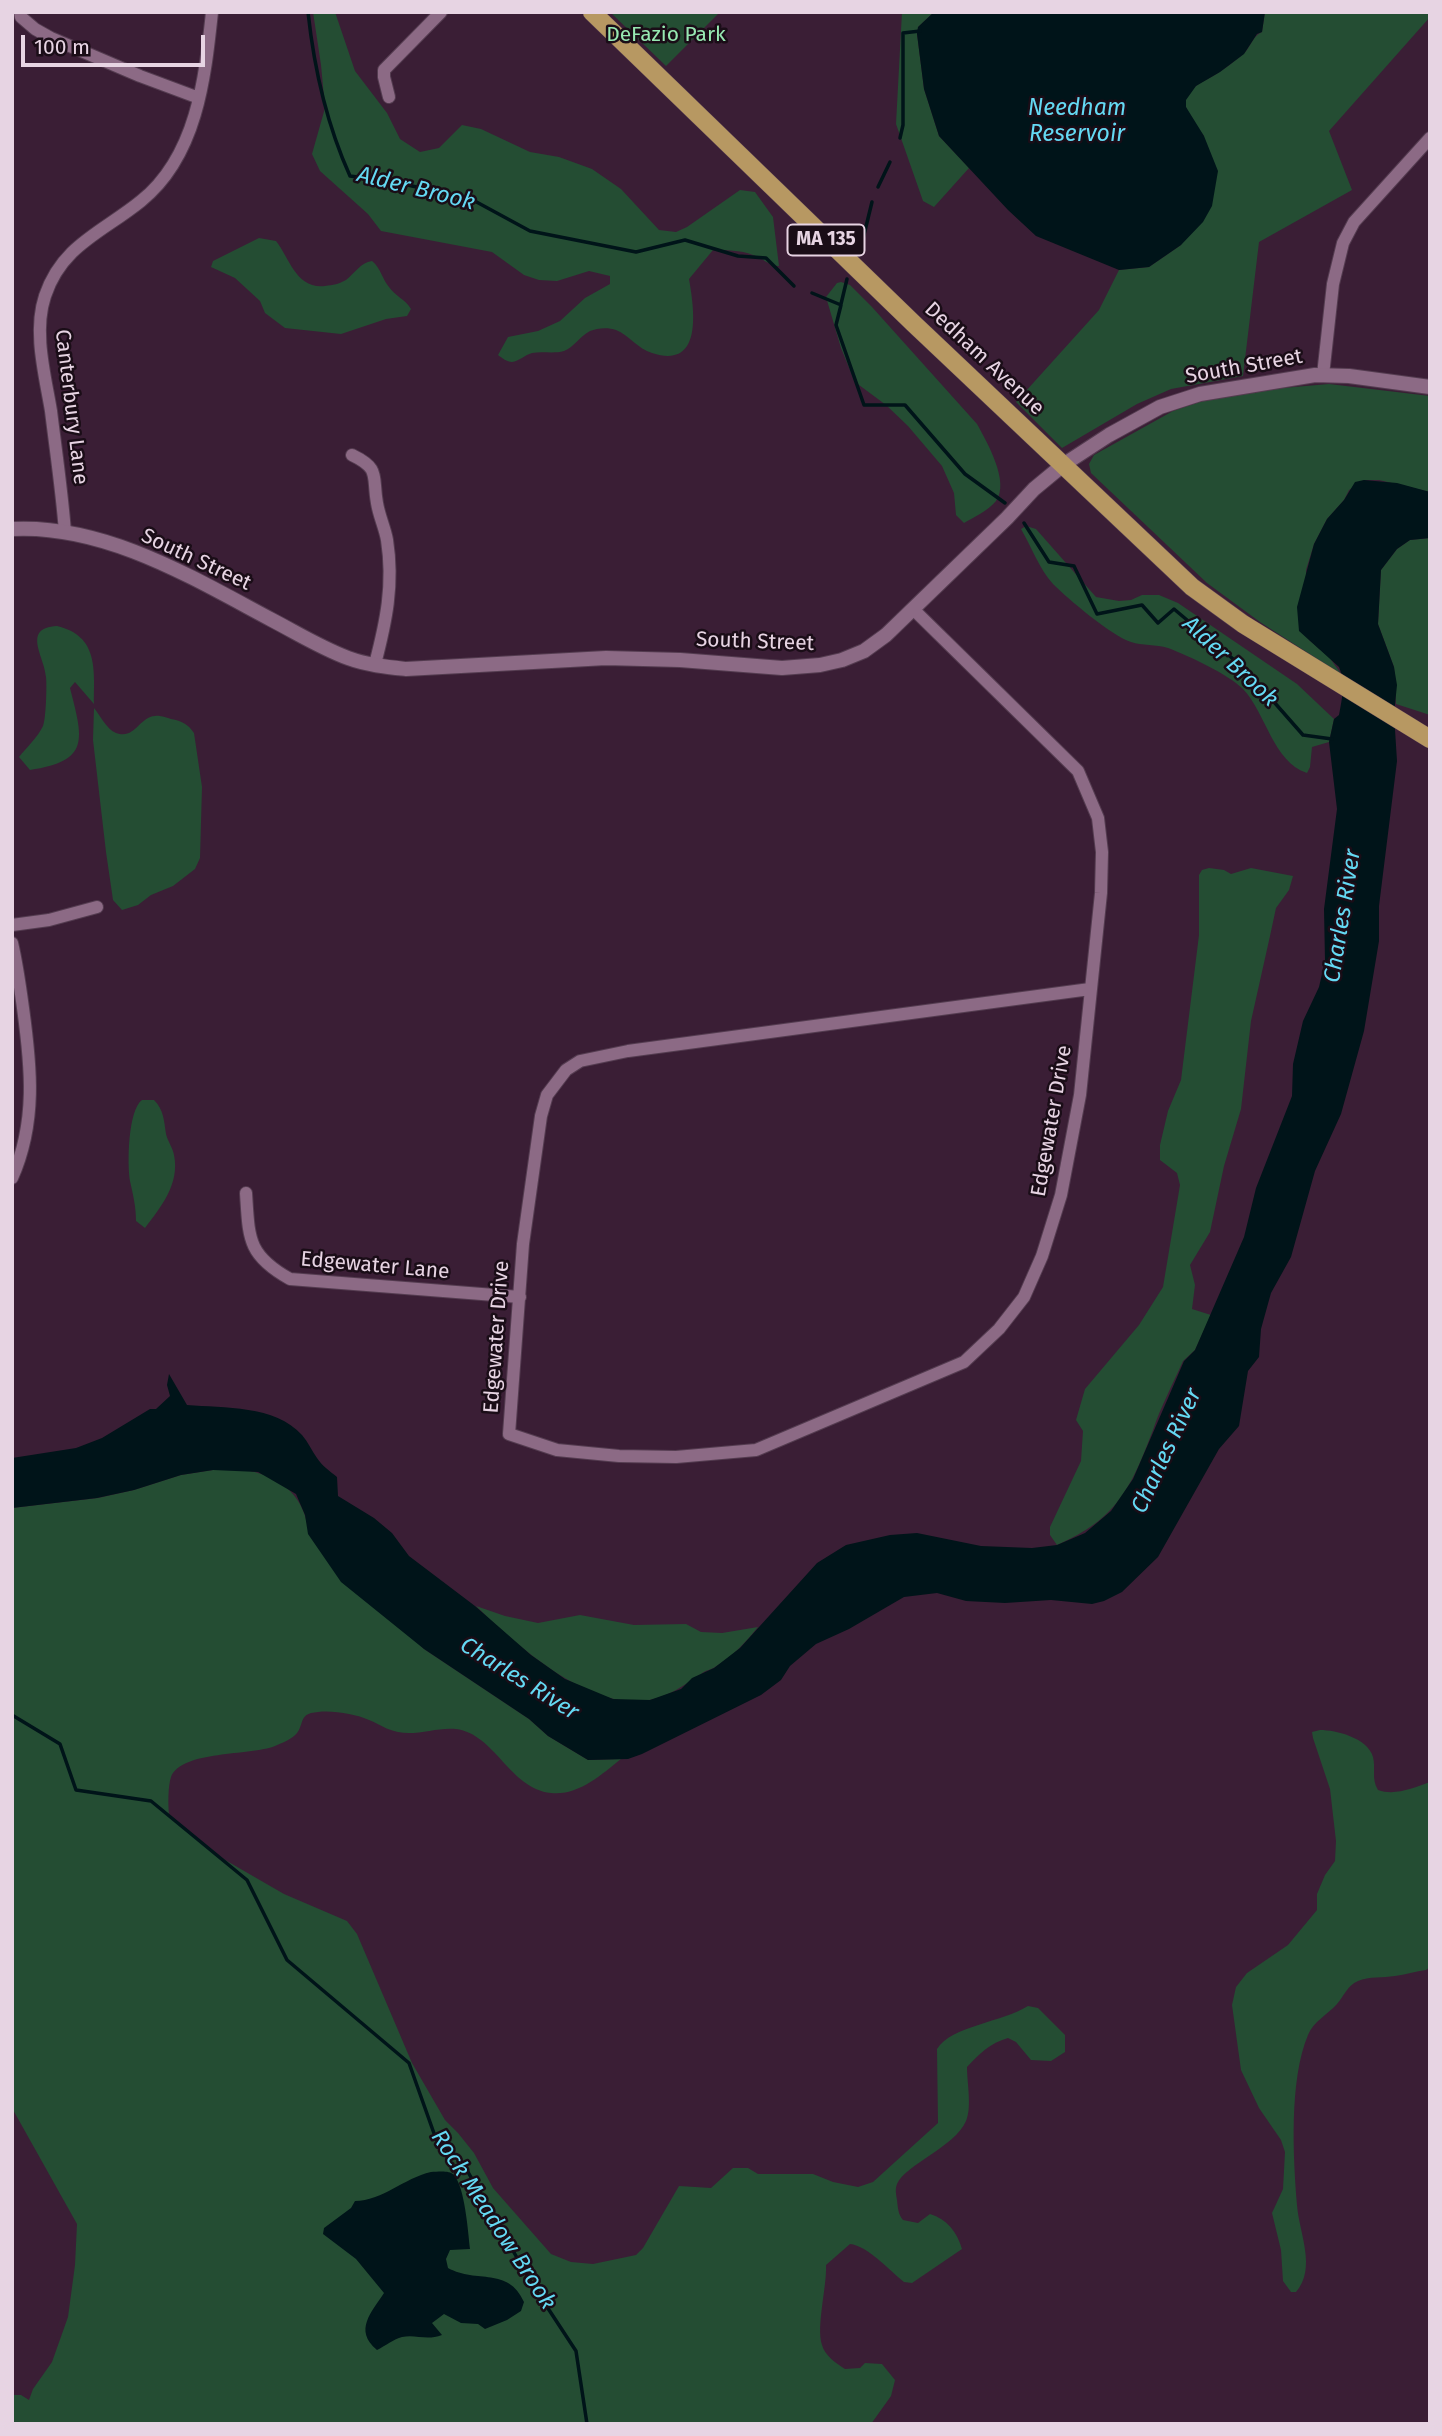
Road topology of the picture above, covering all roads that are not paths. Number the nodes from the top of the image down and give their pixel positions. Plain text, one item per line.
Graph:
1 (20, 12) edge
2 (212, 12) edge
3 (441, 12) edge
4 (592, 12) edge
5 (389, 97) dead end
6 (199, 98) junction
7 (1430, 138) edge
8 (1323, 375) junction
9 (1430, 387) edge
10 (352, 454) dead end
11 (1063, 465) junction
12 (12, 529) edge
13 (65, 532) junction
14 (914, 610) junction
15 (375, 664) junction
16 (1430, 739) edge
17 (97, 907) dead end
18 (12, 925) edge
19 (12, 943) edge
20 (1090, 989) junction
21 (12, 1178) edge
22 (246, 1193) dead end
23 (520, 1297) junction

1 - 6 street
2 - 6 street, Canterbury Lane
3 - 5 street
4 - 11 main road, Dedham Avenue / MA 135
6 - 13 street, Canterbury Lane
7 - 8 street
8 - 9 street, South Street
8 - 11 street, South Street
10 - 15 street
11 - 14 street, South Street
11 - 16 main road, Dedham Avenue / MA 135
12 - 13 street, South Street
13 - 15 street, South Street
14 - 15 street, South Street
14 - 20 street, Edgewater Drive
17 - 18 street
19 - 21 street
20 - 23 street, Edgewater Drive
20 - 23 street, Edgewater Drive
22 - 23 street, Edgewater Lane

